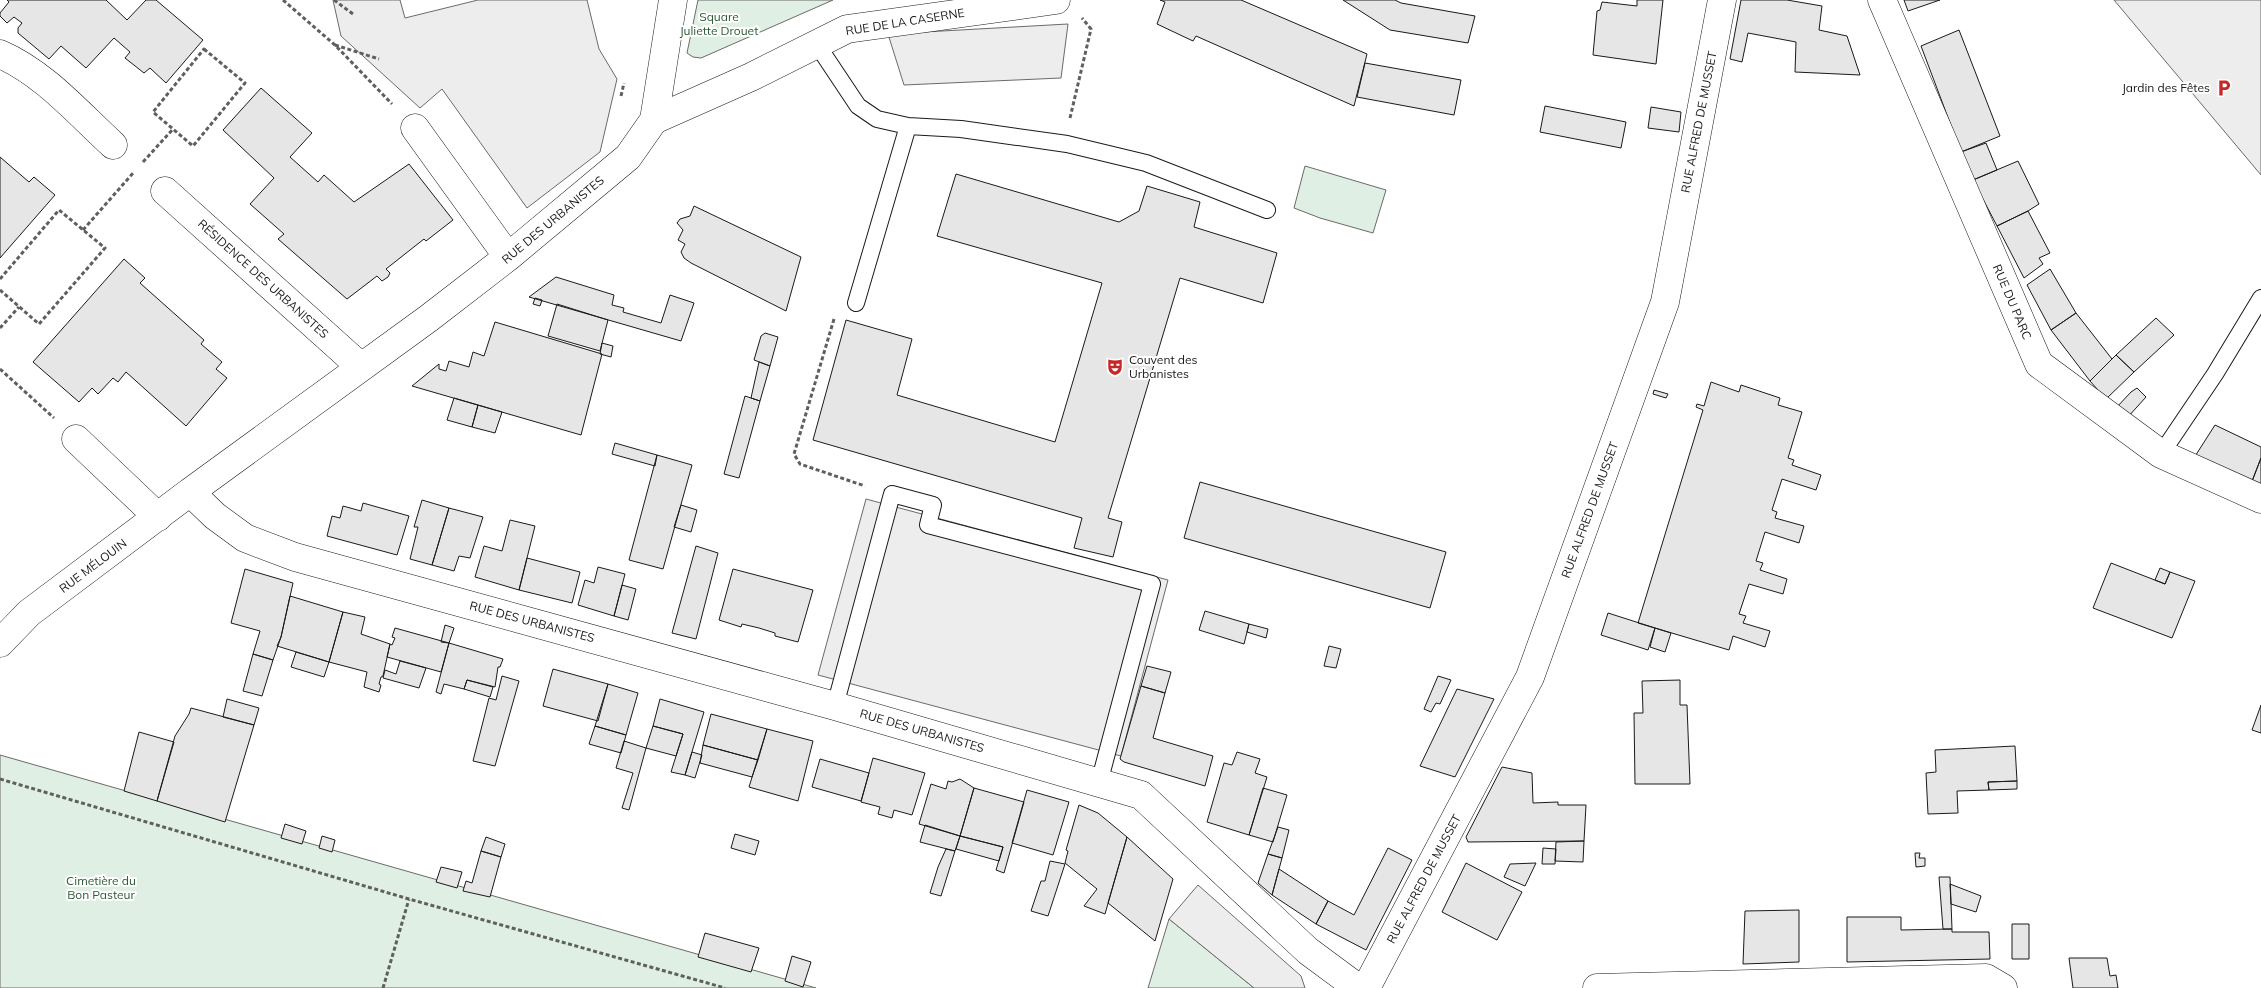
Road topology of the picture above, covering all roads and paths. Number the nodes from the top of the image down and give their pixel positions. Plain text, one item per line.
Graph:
1 (283, 0) edge
2 (334, 0) edge
3 (673, 0) edge
4 (1056, 0) edge
5 (1722, 0) edge
6 (1882, 0) edge
7 (353, 14) dead end
8 (1080, 14) dead end
9 (816, 43) junction
10 (335, 45) junction
11 (0, 54) edge
12 (378, 59) dead end
13 (1073, 102) dead end
14 (654, 120) junction
15 (908, 126) junction
16 (415, 128) joint
17 (173, 129) junction
18 (113, 145) dead end
19 (166, 191) dead end
20 (1267, 210) dead end
21 (83, 230) junction
22 (508, 258) junction
23 (0, 278) edge
24 (0, 290) edge
25 (2261, 298) edge
26 (856, 303) joint
27 (19, 306) junction
28 (0, 328) edge
29 (360, 367) junction
30 (0, 369) edge
31 (76, 439) joint
32 (2161, 454) junction
33 (190, 492) junction
34 (892, 494) junction
35 (2261, 499) edge
36 (158, 517) junction
37 (0, 643) edge
38 (835, 706) junction
39 (0, 779) edge
40 (1099, 783) junction
41 (409, 900) junction
42 (383, 988) edge
43 (725, 988) edge
44 (1358, 988) edge
45 (1366, 988) edge
46 (1597, 988) edge
47 (2004, 988) edge

1 - 10 path
2 - 7 path
3 - 14 street
4 - 9 street, RUE DE LA CASERNE
5 - 45 street, RUE ALFRED DE MUSSET
6 - 32 street, RUE DU PARC
8 - 13 path
9 - 14 street, RUE DE LA CASERNE
9 - 15 lane
10 - 12 path
10 - 16 path
11 - 18 street
14 - 22 street, RUE DES URBANISTES
15 - 20 lane
15 - 26 lane
16 - 22 street
17 - 17 path
17 - 21 path
19 - 29 street, RÉSIDENCE DES URBANISTES
21 - 23 path
21 - 27 path
22 - 29 street, RUE DES URBANISTES
24 - 27 path
25 - 32 lane
26 - 34 path
27 - 28 path
29 - 33 street, RUE DES URBANISTES
30 - 31 path
31 - 36 street
32 - 35 street, RUE DU PARC
33 - 36 street, RUE MÉLOUIN
33 - 38 street, RUE DES URBANISTES
34 - 38 lane
34 - 40 lane
36 - 37 street, RUE MÉLOUIN
38 - 40 street, RUE DES URBANISTES
39 - 41 path
40 - 44 street, RUE DES URBANISTES
41 - 42 path
41 - 43 path
46 - 47 street

